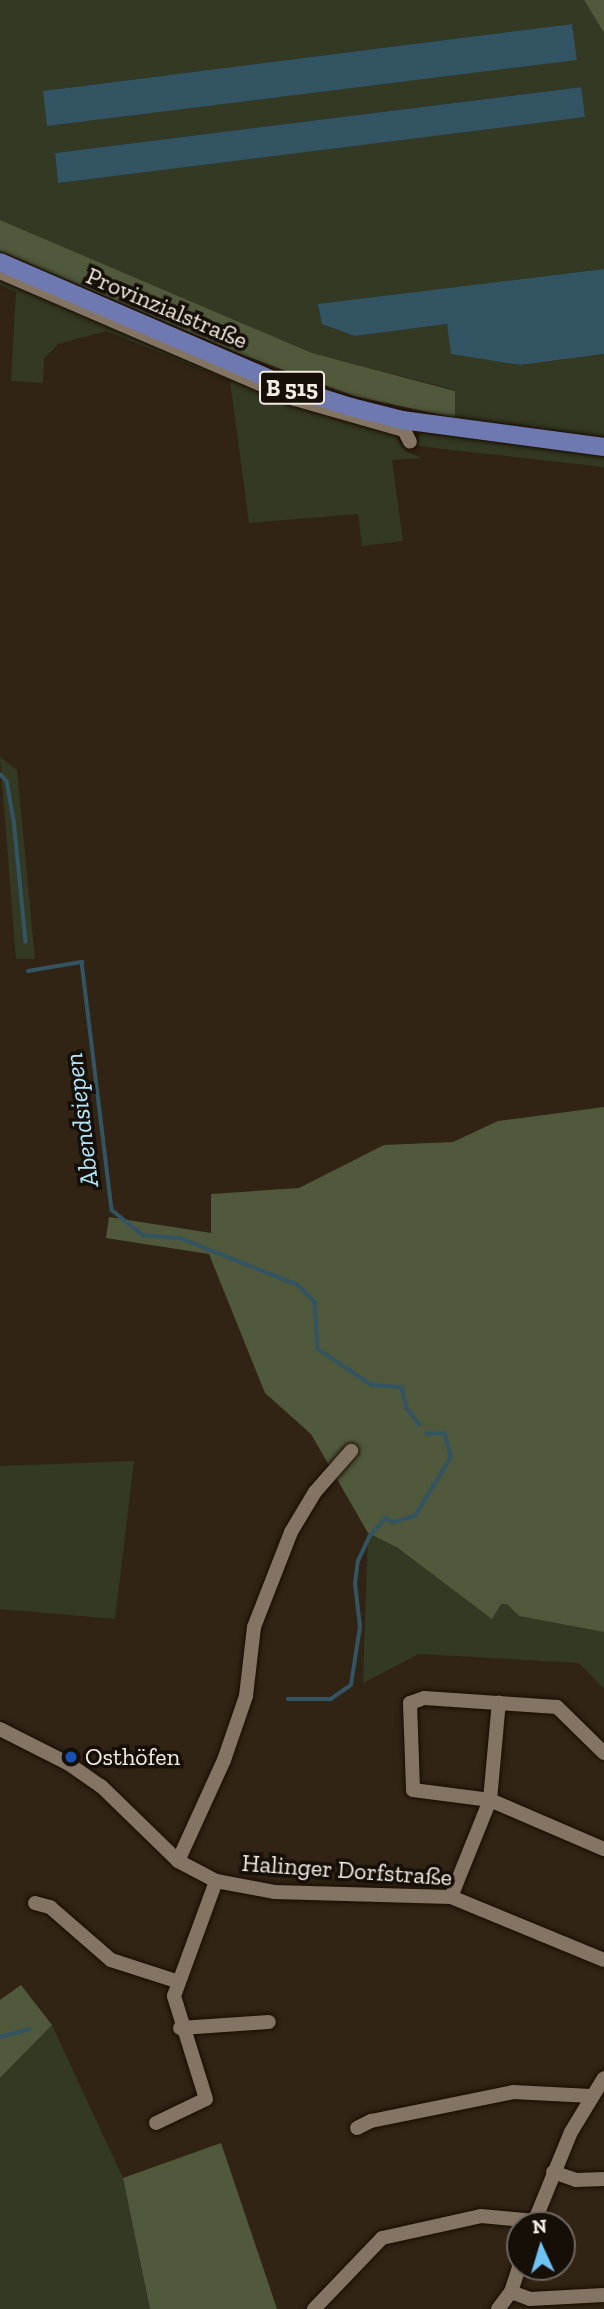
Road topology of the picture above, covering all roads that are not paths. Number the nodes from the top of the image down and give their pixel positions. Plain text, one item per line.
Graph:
1 (0, 262) edge
2 (0, 272) edge
3 (410, 442) dead end
4 (604, 447) edge
5 (351, 1451) dead end
6 (499, 1702) junction
7 (0, 1730) edge
8 (604, 1753) edge
9 (490, 1801) junction
10 (604, 1849) edge
11 (178, 1861) junction
12 (216, 1881) junction
13 (451, 1897) junction
14 (35, 1903) dead end
15 (604, 1960) edge
16 (176, 1981) junction
17 (269, 2022) dead end
18 (180, 2028) junction
19 (604, 2078) edge
20 (591, 2096) junction
21 (156, 2123) dead end
22 (357, 2128) dead end
23 (553, 2172) junction
24 (604, 2179) edge
25 (538, 2211) edge
26 (506, 2219) edge
27 (515, 2281) edge
28 (511, 2292) junction
29 (604, 2295) edge
30 (314, 2309) edge
31 (498, 2309) edge

1 - 4 main road, Provinzialstraße / B 515
2 - 3 street, Provinzialstraße
5 - 11 street
6 - 8 street
6 - 9 street
6 - 9 street
7 - 11 street, Halinger Dorfstraße
9 - 10 street
9 - 13 street
11 - 12 street, Halinger Dorfstraße
12 - 13 street, Halinger Dorfstraße
12 - 16 street
13 - 15 street, Halinger Dorfstraße
14 - 16 street
16 - 18 street
17 - 18 street
18 - 21 street
19 - 20 street
20 - 22 street
20 - 23 street
23 - 24 street
23 - 25 street
26 - 30 street
27 - 28 street
28 - 29 street
28 - 31 street

